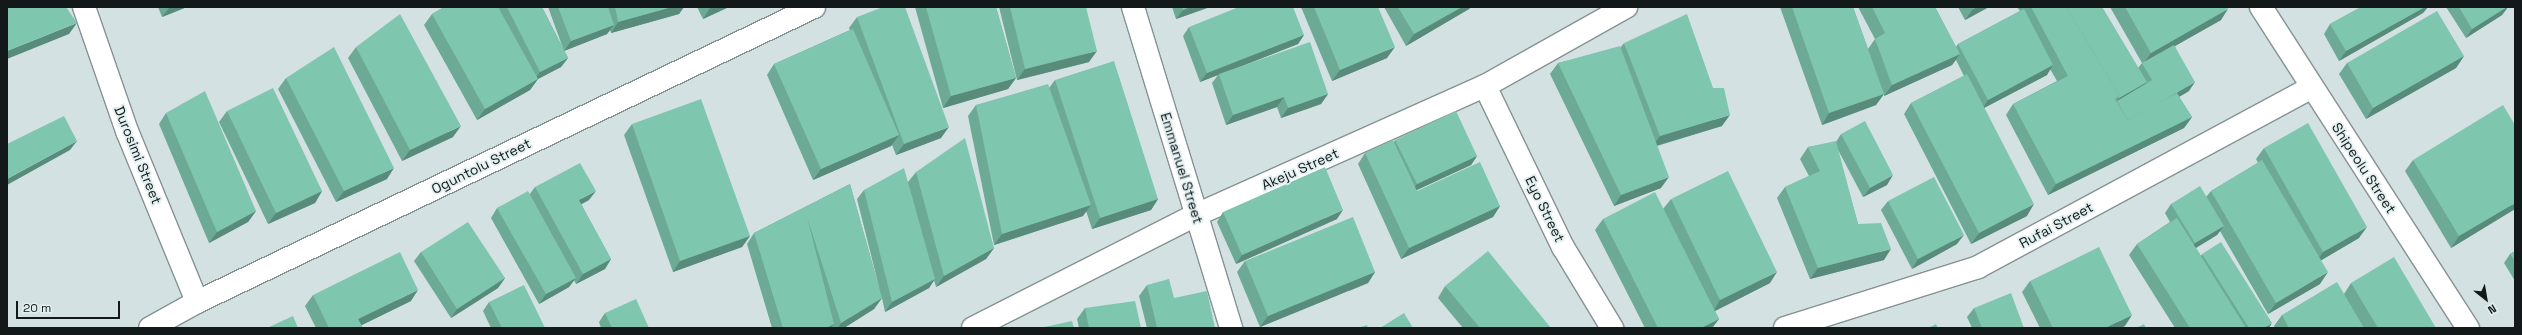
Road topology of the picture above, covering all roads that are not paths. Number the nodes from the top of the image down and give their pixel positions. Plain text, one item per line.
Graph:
1 (84, 7) edge
2 (814, 7) edge
3 (1133, 7) edge
4 (1626, 7) edge
5 (2261, 7) edge
6 (1485, 86) junction
7 (2312, 87) junction
8 (1196, 215) junction
9 (197, 302) junction
10 (150, 328) edge
11 (973, 328) edge
12 (1231, 328) edge
13 (1612, 328) edge
14 (1785, 328) edge
15 (2468, 328) edge

1 - 9 street, Durosimi Street
2 - 9 street, Oguntolu Street
3 - 8 street, Emmanuel Street
4 - 6 street, Akeju Street
5 - 7 street, Shipeolu Street
6 - 8 street, Akeju Street
6 - 13 street, Eyo Street
7 - 14 street, Rufai Street
7 - 15 street, Shipeolu Street
8 - 11 street, Akeju Street
8 - 12 street, Emmanuel Street
9 - 10 street, Oguntolu Street

